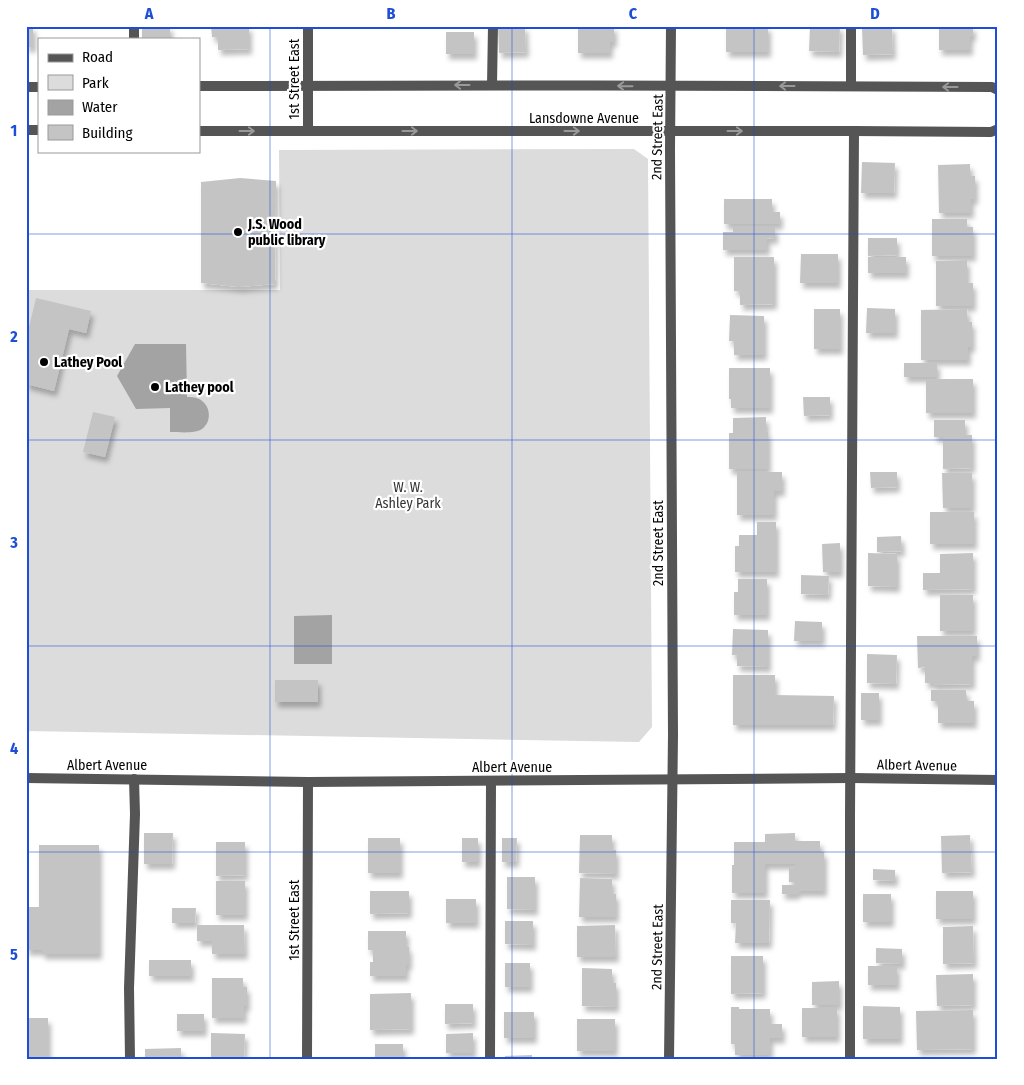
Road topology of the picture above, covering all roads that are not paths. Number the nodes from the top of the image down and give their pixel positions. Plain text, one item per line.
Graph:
1 (308, 26) edge
2 (492, 26) edge
3 (671, 26) edge
4 (851, 26) edge
5 (492, 85) junction
6 (200, 86) edge
7 (308, 86) junction
8 (671, 86) junction
9 (851, 86) junction
10 (998, 90) edge
11 (998, 129) edge
12 (200, 131) edge
13 (308, 131) junction
14 (854, 131) junction
15 (670, 132) junction
16 (26, 778) edge
17 (851, 778) junction
18 (134, 779) junction
19 (672, 780) junction
20 (998, 780) edge
21 (491, 781) junction
22 (308, 782) junction
23 (130, 1059) edge
24 (307, 1059) edge
25 (490, 1059) edge
26 (670, 1059) edge
27 (850, 1059) edge

1 - 7 street, 1st Street East
2 - 5 street
3 - 8 street, 2nd Street East
4 - 9 street
5 -> 7 street
8 -> 5 street
6 - 7 street
7 - 13 street, 1st Street East
9 -> 8 street
8 - 15 street, 2nd Street East
10 -> 9 street
11 - 14 street, Lansdowne Avenue
12 -> 13 street, Lansdowne Avenue
13 -> 15 street, Lansdowne Avenue
15 -> 14 street, Lansdowne Avenue
14 - 17 street
15 - 19 street, 2nd Street East
16 - 18 street, Albert Avenue
17 - 19 street, Albert Avenue
17 - 20 street, Albert Avenue
17 - 27 street
18 - 22 street, Albert Avenue
18 - 23 street
19 - 21 street, Albert Avenue
19 - 26 street, 2nd Street East
21 - 22 street, Albert Avenue
21 - 25 street
22 - 24 street, 1st Street East

